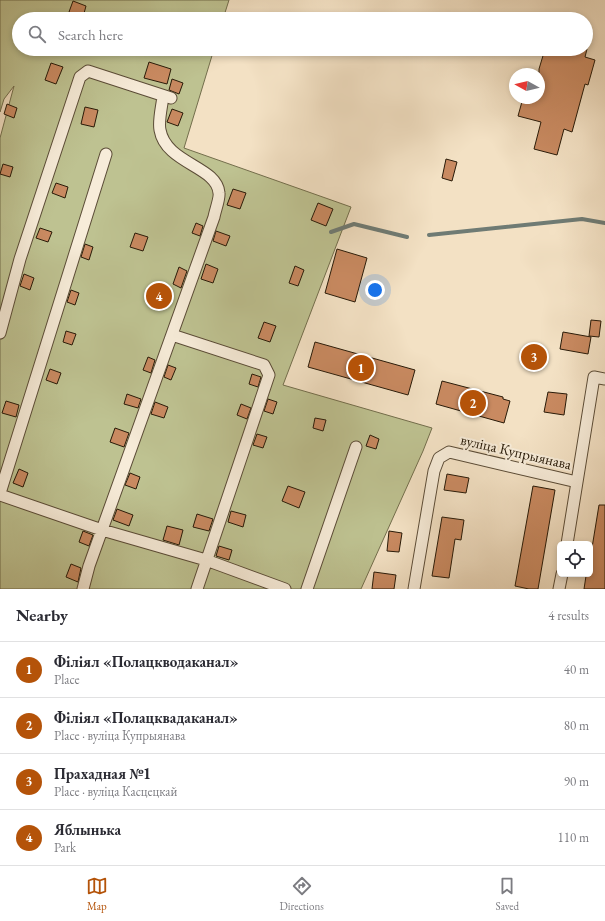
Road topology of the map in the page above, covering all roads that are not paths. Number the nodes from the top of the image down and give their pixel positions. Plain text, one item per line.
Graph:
1 (106, 154) dead end
2 (0, 333) edge
3 (172, 335) junction
4 (600, 378) edge
5 (356, 447) dead end
6 (578, 482) junction
7 (0, 494) edge
8 (102, 530) junction
9 (568, 541) edge
10 (206, 560) junction
11 (561, 577) edge
12 (83, 589) edge
13 (197, 589) edge
14 (285, 589) edge
15 (307, 589) edge
16 (414, 589) edge
17 (559, 589) edge

1 - 7 street
2 - 3 street
3 - 8 street
3 - 10 street
4 - 6 street
5 - 15 street
6 - 9 street
6 - 16 street, вуліца Купрыянава
7 - 8 street
8 - 10 street
8 - 12 street
10 - 13 street
10 - 14 street
11 - 17 street

